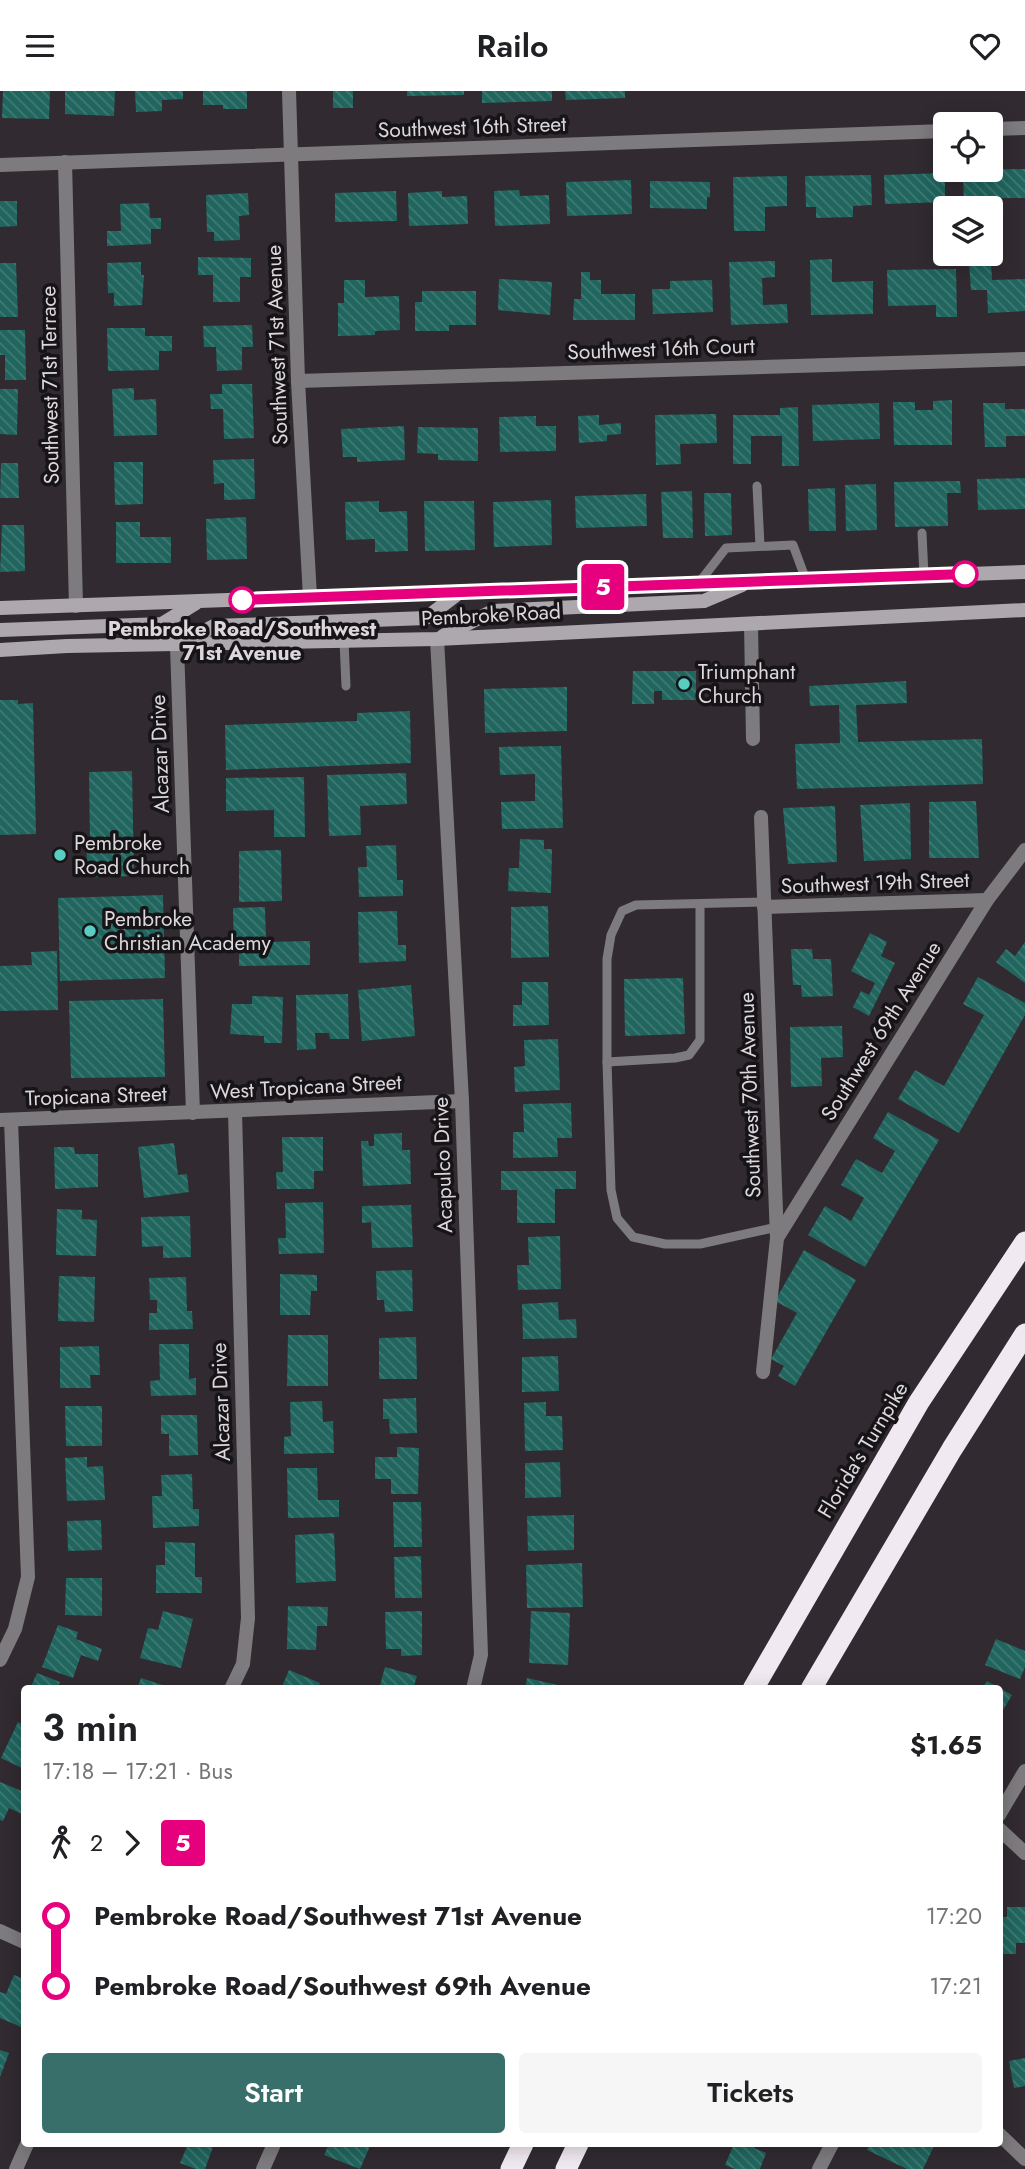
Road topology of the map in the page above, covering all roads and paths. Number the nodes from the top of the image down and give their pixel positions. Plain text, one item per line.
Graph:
1 (289, 91) edge
2 (1025, 128) edge
3 (1003, 129) edge
4 (933, 131) edge
5 (291, 155) junction
6 (65, 162) junction
7 (0, 165) edge
8 (1025, 359) edge
9 (298, 381) junction
10 (757, 486) dead end
11 (922, 533) dead end
12 (760, 546) junction
13 (1025, 572) edge
14 (925, 576) junction
15 (806, 580) junction
16 (750, 582) junction
17 (698, 584) junction
18 (460, 591) junction
19 (310, 597) junction
20 (197, 602) junction
21 (76, 606) junction
22 (0, 608) edge
23 (1025, 610) edge
24 (751, 624) junction
25 (0, 630) edge
26 (437, 639) junction
27 (344, 641) junction
28 (177, 646) junction
29 (0, 650) edge
30 (346, 686) dead end
31 (753, 739) dead end
32 (761, 817) dead end
33 (1025, 850) edge
34 (987, 900) junction
35 (700, 904) junction
36 (764, 904) junction
37 (607, 1062) junction
38 (462, 1101) junction
39 (235, 1111) junction
40 (193, 1113) junction
41 (5, 1120) edge
42 (777, 1232) junction
43 (1025, 1243) edge
44 (1025, 1334) edge
45 (763, 1372) dead end
46 (0, 1660) edge
47 (233, 1685) edge
48 (474, 1685) edge
49 (755, 1685) edge
50 (813, 1685) edge
51 (1025, 1771) edge
52 (1003, 1808) edge
53 (1003, 1833) edge
54 (1025, 1853) edge
55 (0, 1931) edge
56 (21, 1942) edge
57 (1003, 2138) edge
58 (26, 2147) edge
59 (273, 2147) edge
60 (522, 2147) edge
61 (577, 2147) edge
62 (830, 2147) edge
63 (1025, 2159) edge
64 (16, 2169) edge
65 (263, 2169) edge
66 (512, 2169) edge
67 (566, 2169) edge
68 (819, 2169) edge

1 - 5 street, Southwest 71st Avenue
2 - 3 street
4 - 5 street, Southwest 16th Street
5 - 6 street, Southwest 16th Street
5 - 9 street, Southwest 71st Avenue
6 - 7 street, Southwest 16th Street
6 - 21 street, Southwest 71st Terrace
8 - 9 street, Southwest 16th Court
9 - 19 street, Southwest 71st Avenue
10 - 12 lane
11 - 14 lane
12 - 15 lane
12 - 17 lane
13 - 14 main road, Pembroke Road
14 - 15 main road, Pembroke Road
15 - 16 main road, Pembroke Road
16 - 17 main road, Pembroke Road
16 - 26 main road
17 - 18 main road, Pembroke Road
18 - 19 main road, Pembroke Road
18 - 28 main road
19 - 20 main road, Pembroke Road
20 - 21 main road, Pembroke Road
20 - 25 main road
21 - 22 main road, Pembroke Road
23 - 24 main road, Pembroke Road
24 - 26 main road, Pembroke Road
24 - 31 street
26 - 27 main road, Pembroke Road
26 - 38 street, Acapulco Drive
27 - 28 main road, Pembroke Road
27 - 30 lane
28 - 29 main road, Pembroke Road
28 - 40 street, Alcazar Drive
32 - 36 street, Southwest 70th Avenue
33 - 34 street, Southwest 69th Avenue
34 - 36 street, Southwest 19th Street
34 - 42 street, Southwest 69th Avenue
35 - 36 lane
35 - 37 lane
35 - 37 lane
36 - 42 street, Southwest 70th Avenue
37 - 42 lane
38 - 39 street, West Tropicana Street
38 - 48 street, Acapulco Drive
39 - 40 street, West Tropicana Street
39 - 47 street, Alcazar Drive
40 - 41 street, Tropicana Street
41 - 46 street
42 - 45 street, Southwest 70th Avenue
43 - 49 highway, Florida's Turnpike
44 - 50 highway
51 - 52 street
53 - 54 street
55 - 56 street
57 - 63 street
58 - 64 street
59 - 65 street
60 - 66 highway
61 - 67 highway
62 - 68 street

